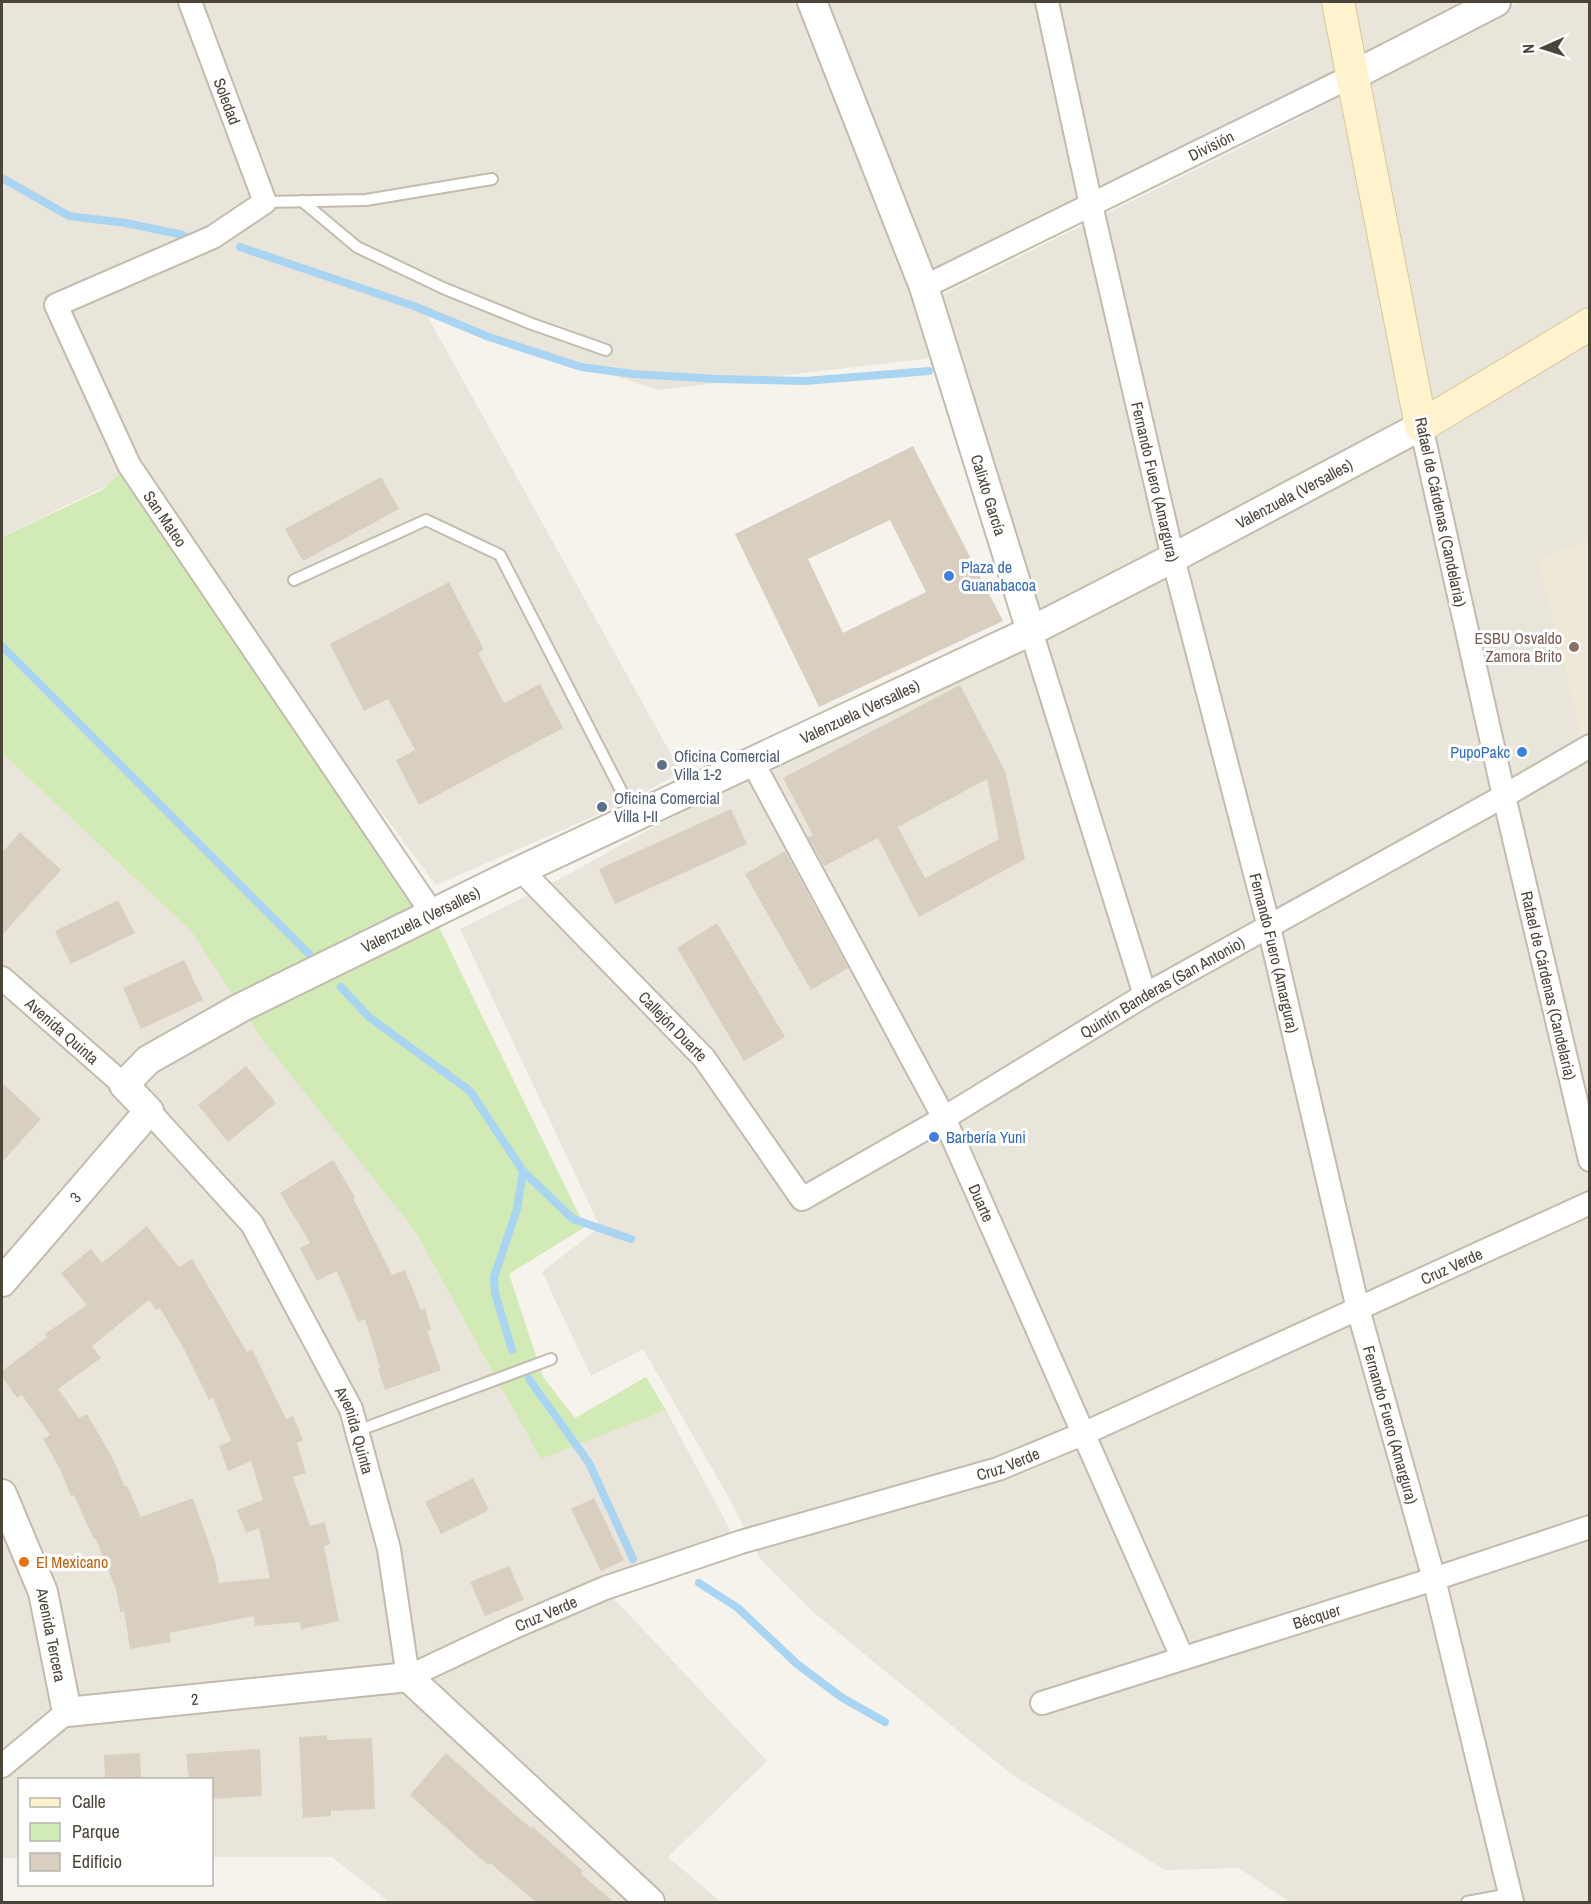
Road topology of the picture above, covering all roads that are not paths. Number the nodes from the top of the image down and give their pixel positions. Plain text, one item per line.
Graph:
1 (190, 2) edge
2 (812, 2) edge
3 (1047, 2) edge
4 (1338, 2) edge
5 (1496, 2) edge
6 (1354, 75) junction
7 (492, 179) dead end
8 (302, 201) junction
9 (265, 202) junction
10 (1091, 206) junction
11 (924, 287) junction
12 (1590, 324) edge
13 (606, 350) dead end
14 (1421, 426) junction
15 (1173, 558) junction
16 (294, 580) dead end
17 (1031, 631) junction
18 (1590, 746) edge
19 (752, 761) junction
20 (1504, 796) junction
21 (633, 818) junction
22 (521, 870) junction
23 (432, 913) junction
24 (1269, 927) junction
25 (2, 978) edge
26 (1144, 995) junction
27 (1590, 1070) edge
28 (1570, 1083) junction
29 (124, 1085) junction
30 (149, 1111) junction
31 (944, 1118) junction
32 (1590, 1160) edge
33 (802, 1199) joint
34 (1590, 1203) edge
35 (2, 1282) edge
36 (1358, 1309) junction
37 (551, 1359) dead end
38 (357, 1431) junction
39 (1084, 1433) junction
40 (2, 1494) edge
41 (1590, 1527) edge
42 (1434, 1579) junction
43 (1182, 1657) junction
44 (408, 1677) junction
45 (1042, 1703) dead end
46 (67, 1712) junction
47 (2, 1766) edge
48 (1511, 1898) edge
49 (650, 1902) edge
50 (1467, 1902) edge

1 - 9 street, Soledad
2 - 11 street, Calixto García
3 - 10 street, Fernando Fuero (Amargura)
4 - 6 main road, Rafael de Cárdenas (Candelaria)
5 - 6 street, División
6 - 10 street, División
6 - 14 main road, Rafael de Cárdenas (Candelaria)
7 - 8 lane
8 - 9 lane
8 - 13 lane
9 - 23 street, San Mateo
10 - 11 street, División
10 - 15 street, Fernando Fuero (Amargura)
11 - 17 street, Calixto García
12 - 14 main road, Valenzuela (Versalles)
14 - 15 street, Valenzuela (Versalles)
14 - 20 street, Rafael de Cárdenas (Candelaria)
15 - 17 street, Valenzuela (Versalles)
15 - 24 street, Fernando Fuero (Amargura)
16 - 21 lane
17 - 19 street, Valenzuela (Versalles)
17 - 26 street, Calixto García
18 - 20 street, Quintín Banderas (San Antonio)
19 - 21 street, Valenzuela (Versalles)
19 - 31 street, Duarte
20 - 24 street, Quintín Banderas (San Antonio)
20 - 28 street, Rafael de Cárdenas (Candelaria)
21 - 22 street, Valenzuela (Versalles)
22 - 23 street, Valenzuela (Versalles)
22 - 33 street, Callejón Duarte
23 - 29 street, Valenzuela (Versalles)
24 - 26 street, Quintín Banderas (San Antonio)
24 - 36 street, Fernando Fuero (Amargura)
25 - 29 street, Avenida Quinta
26 - 31 street, Quintín Banderas (San Antonio)
27 - 28 street
28 - 32 street, Rafael de Cárdenas (Candelaria)
29 - 30 street, Avenida Quinta
30 - 35 street, 3
30 - 38 street, Avenida Quinta
31 - 33 street, Quintín Banderas (San Antonio)
31 - 39 street, Duarte
34 - 36 street, Cruz Verde
36 - 39 street, Cruz Verde
36 - 42 street, Fernando Fuero (Amargura)
37 - 38 lane
38 - 44 street, Avenida Quinta
39 - 43 street, Duarte
39 - 44 street, Cruz Verde
40 - 46 street, Avenida Tercera
41 - 42 street, Bécquer
42 - 43 street, Bécquer
42 - 48 street, Fernando Fuero (Amargura)
43 - 45 street, Bécquer
44 - 46 street, 2
44 - 49 street
46 - 47 street
48 - 50 lane

